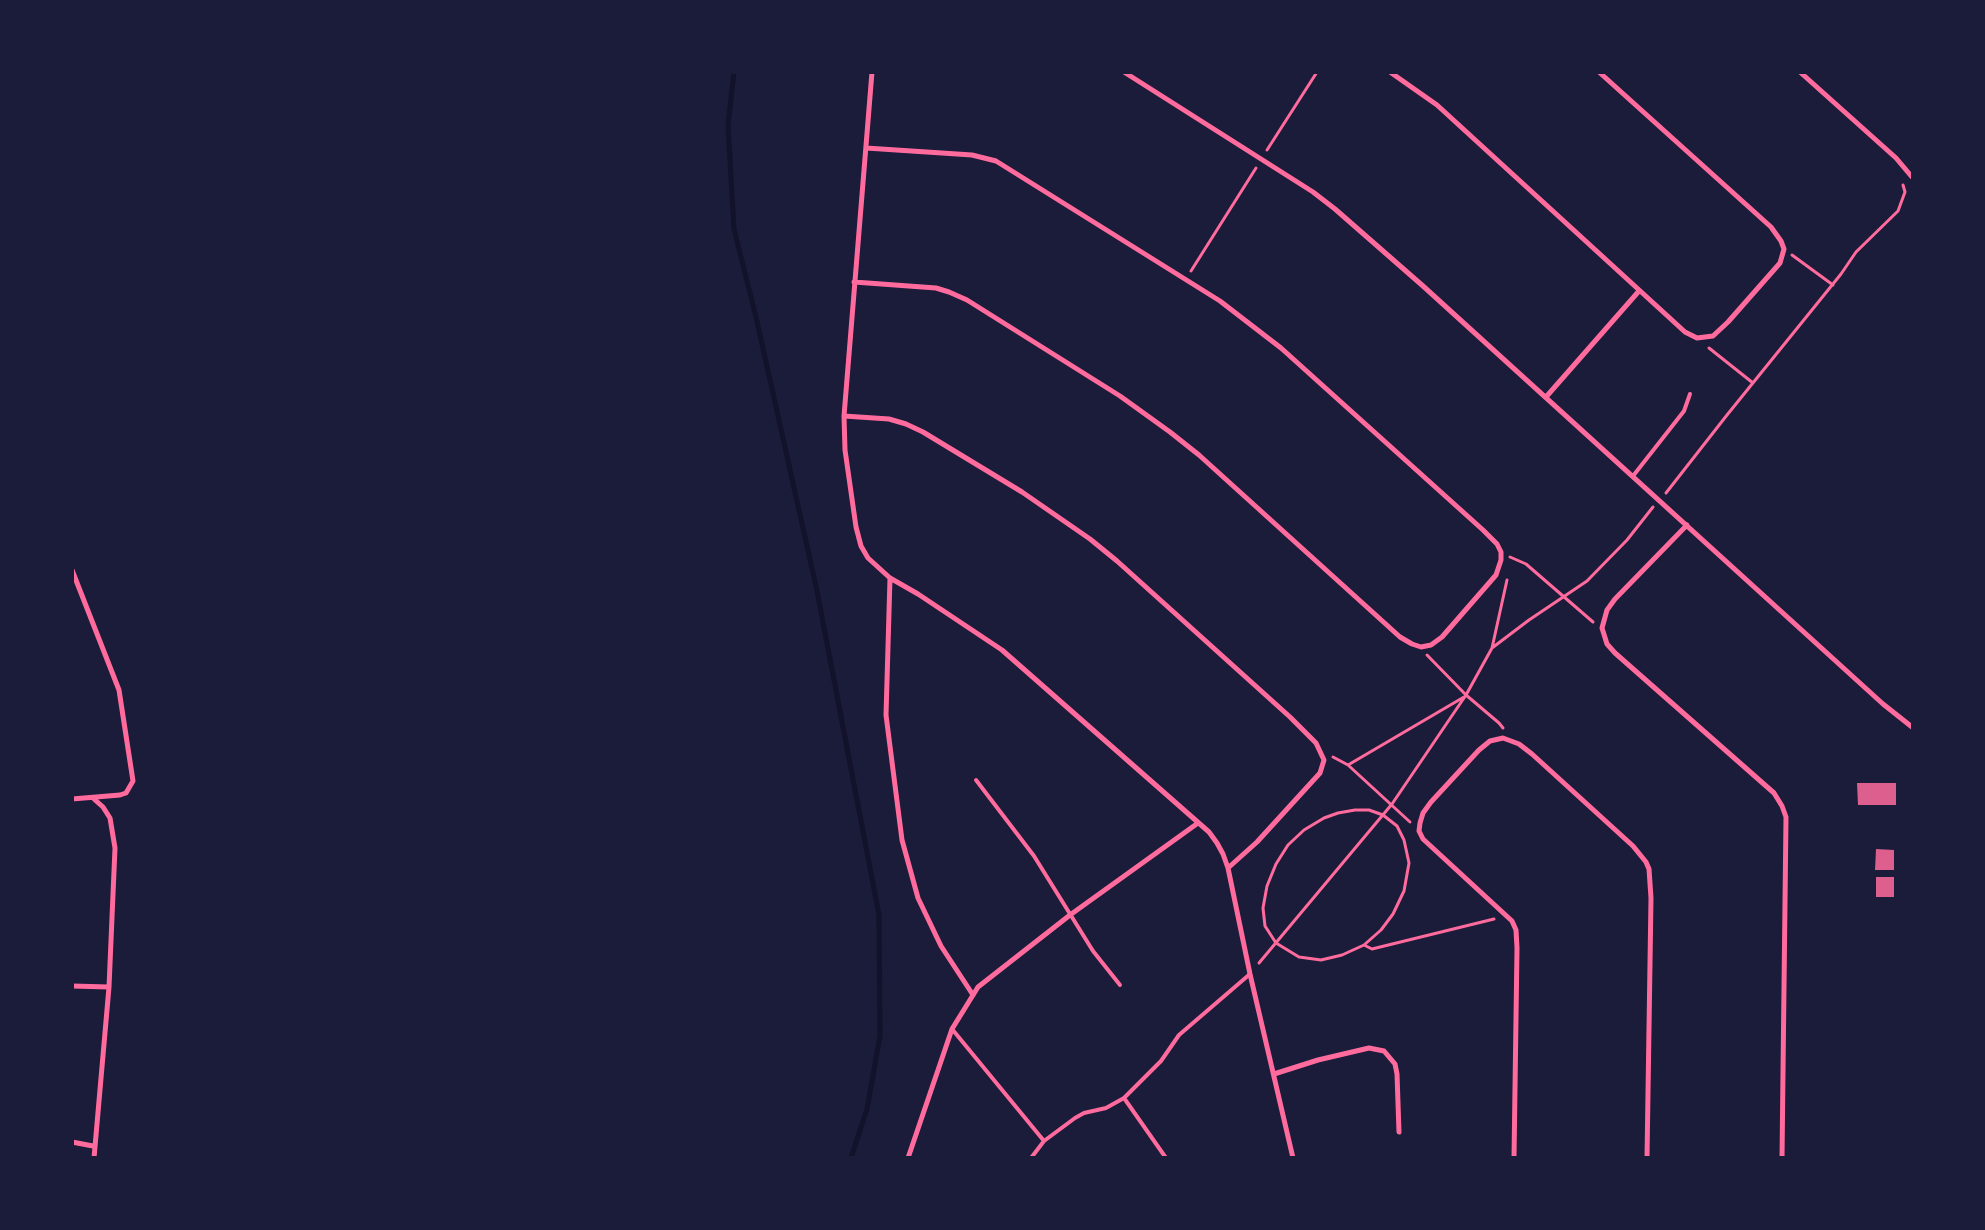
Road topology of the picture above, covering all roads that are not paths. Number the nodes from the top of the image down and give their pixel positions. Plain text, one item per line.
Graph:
1 (872, 72) edge
2 (1124, 72) edge
3 (1390, 72) edge
4 (1599, 72) edge
5 (1800, 72) edge
6 (866, 148) junction
7 (1912, 177) edge
8 (854, 282) junction
9 (1639, 291) junction
10 (1690, 394) dead end
11 (1546, 397) junction
12 (844, 416) junction
13 (1633, 476) junction
14 (1687, 525) junction
15 (72, 570) edge
16 (890, 578) junction
17 (1912, 727) edge
18 (976, 780) dead end
19 (94, 798) junction
20 (72, 799) edge
21 (1198, 823) junction
22 (1228, 868) junction
23 (1070, 915) junction
24 (1250, 974) junction
25 (1120, 985) dead end
26 (72, 986) edge
27 (109, 987) junction
28 (972, 995) junction
29 (952, 1029) junction
30 (1274, 1074) junction
31 (1124, 1098) junction
32 (1399, 1132) dead end
33 (1044, 1141) junction
34 (72, 1142) edge
35 (93, 1146) junction
36 (94, 1158) edge
37 (908, 1158) edge
38 (1031, 1158) edge
39 (1166, 1158) edge
40 (1293, 1158) edge
41 (1514, 1158) edge
42 (1647, 1158) edge
43 (1782, 1158) edge

1 - 6 street
2 - 11 street
3 - 9 street
4 - 9 street
5 - 7 street
6 - 8 street
6 - 8 street
8 - 12 street
9 - 11 street
10 - 13 lane
11 - 13 street
12 - 16 street
12 - 22 street
13 - 14 street
14 - 17 street
14 - 43 street
15 - 19 street
16 - 21 street
16 - 28 street
18 - 23 lane
19 - 20 street
19 - 27 street
21 - 22 street
21 - 23 street
22 - 24 street
23 - 25 lane
23 - 28 street
24 - 30 street
24 - 31 lane
26 - 27 street
27 - 35 street
28 - 29 street
29 - 33 lane
29 - 37 street
30 - 32 street
30 - 40 street
31 - 33 lane
31 - 39 lane
33 - 38 lane
34 - 35 street
35 - 36 street
41 - 42 street

